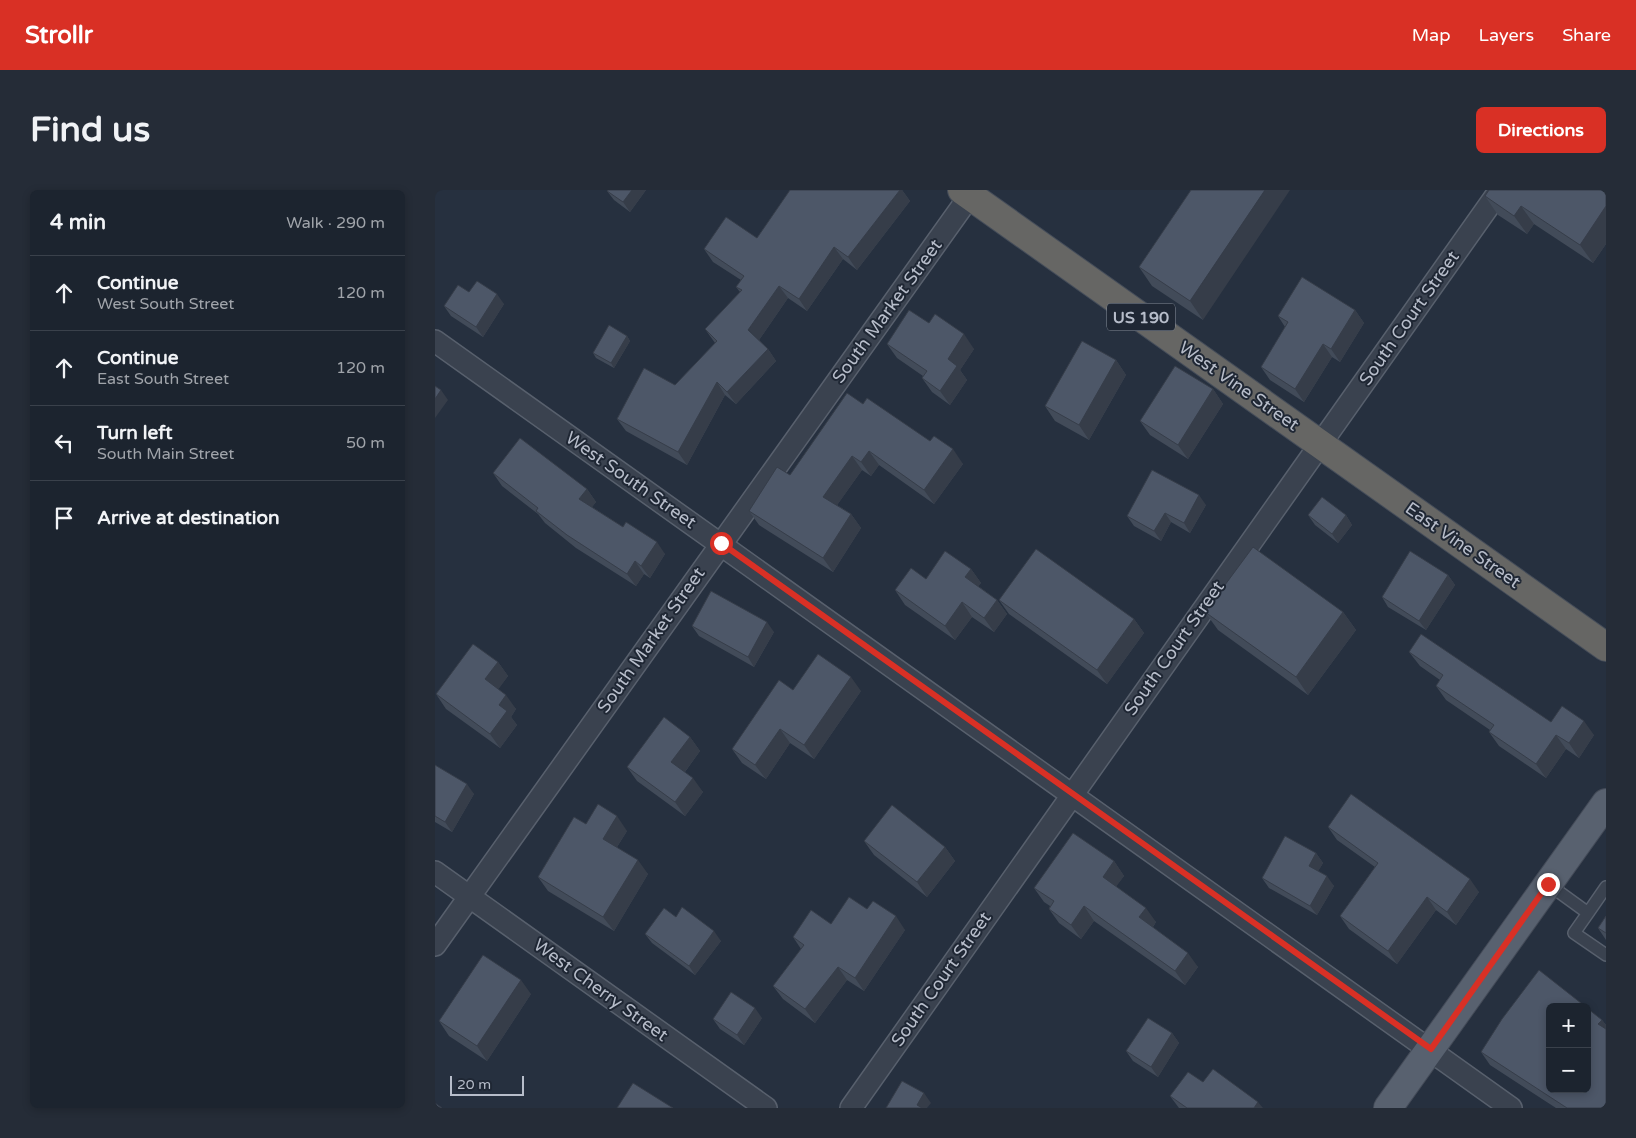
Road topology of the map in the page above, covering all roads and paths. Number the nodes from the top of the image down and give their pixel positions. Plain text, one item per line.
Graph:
1 (1500, 190) edge
2 (969, 192) edge
3 (435, 341) edge
4 (1319, 444) junction
5 (721, 543) junction
6 (1606, 647) edge
7 (1071, 794) junction
8 (1606, 803) edge
9 (435, 872) edge
10 (1548, 884) junction
11 (1606, 886) edge
12 (470, 896) junction
13 (1588, 913) junction
14 (435, 945) edge
15 (1606, 955) edge
16 (1431, 1049) junction
17 (766, 1108) edge
18 (851, 1108) edge
19 (1388, 1108) edge
20 (1511, 1108) edge

1 - 4 street, South Court Street
2 - 4 highway, West Vine Street / US 190
2 - 5 street, South Market Street
3 - 5 street, West South Street
4 - 6 highway, East Vine Street / US 190
4 - 7 street, South Court Street
5 - 7 street, West South Street
5 - 12 street, South Market Street
7 - 16 street, West South Street
7 - 18 street, South Court Street
8 - 10 main road
9 - 12 street, West Cherry Street
10 - 13 lane
10 - 16 main road
11 - 13 lane
12 - 14 street, South Market Street
12 - 17 street, West Cherry Street
13 - 15 lane
16 - 19 main road
16 - 20 street, West South Street

